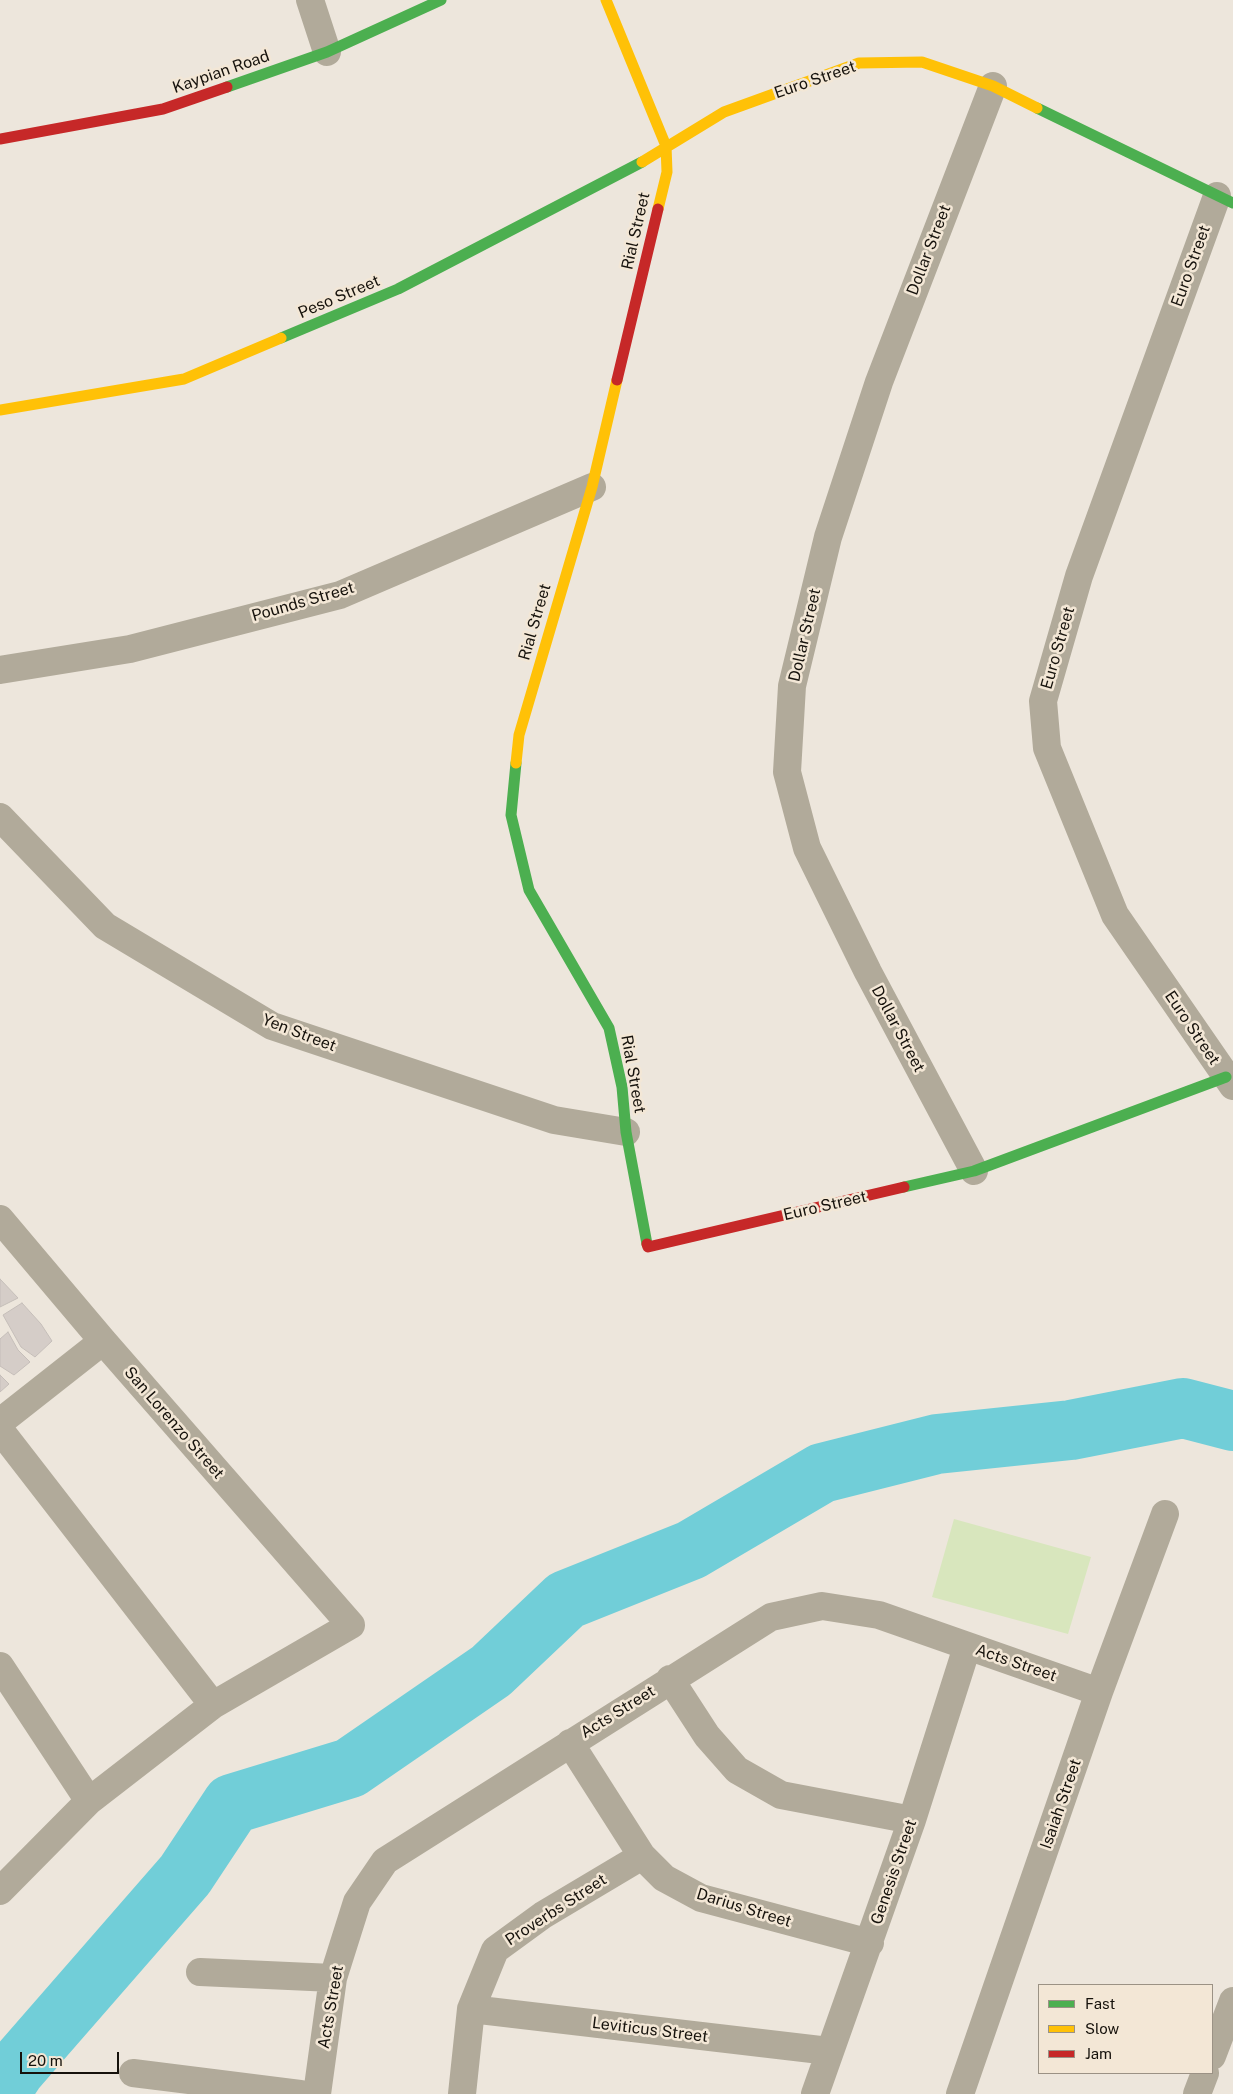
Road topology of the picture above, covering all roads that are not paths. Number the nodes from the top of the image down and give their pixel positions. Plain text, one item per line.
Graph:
1 (310, 0) edge
2 (442, 0) edge
3 (606, 0) edge
4 (327, 52) junction
5 (993, 86) junction
6 (0, 139) edge
7 (666, 146) junction
8 (1225, 199) edge
9 (0, 410) edge
10 (592, 487) junction
11 (0, 670) edge
12 (0, 817) edge
13 (1229, 1082) edge
14 (626, 1132) junction
15 (974, 1171) junction
16 (0, 1218) edge
17 (648, 1247) joint
18 (103, 1341) junction
19 (0, 1422) edge
20 (0, 1430) edge
21 (1164, 1514) dead end
22 (967, 1647) junction
23 (0, 1666) edge
24 (670, 1679) junction
25 (1099, 1692) junction
26 (213, 1705) junction
27 (570, 1743) junction
28 (89, 1802) junction
29 (912, 1820) junction
30 (642, 1856) junction
31 (0, 1891) edge
32 (870, 1943) junction
33 (200, 1972) dead end
34 (333, 1978) junction
35 (1233, 2001) edge
36 (471, 2009) junction
37 (828, 2051) junction
38 (1213, 2053) edge
39 (133, 2073) dead end
40 (1205, 2074) edge
41 (300, 2094) edge
42 (317, 2094) edge
43 (462, 2094) edge
44 (815, 2094) edge
45 (960, 2094) edge
46 (1197, 2094) edge

1 - 4 street
2 - 4 street, Kaypian Road
3 - 7 street, Rial Street
4 - 6 street, Kaypian Road
5 - 7 street, Euro Street
5 - 8 street, Euro Street
5 - 15 street, Dollar Street
7 - 9 street, Peso Street
7 - 10 street, Rial Street
8 - 13 street, Euro Street
10 - 11 street, Pounds Street
10 - 14 street, Rial Street
12 - 14 street, Yen Street
13 - 15 street, Euro Street
14 - 17 street, Rial Street
15 - 17 street, Euro Street
16 - 18 street, San Lorenzo Street
18 - 19 street
18 - 26 street, San Lorenzo Street
20 - 26 street
21 - 25 street, Isaiah Street
22 - 24 street, Acts Street
22 - 25 street, Acts Street
22 - 29 street, Genesis Street
23 - 28 street
24 - 27 street, Acts Street
24 - 29 street
25 - 45 street, Isaiah Street
26 - 28 street
27 - 30 street, Darius Street
27 - 34 street, Acts Street
28 - 31 street
29 - 32 street, Genesis Street
30 - 32 street, Darius Street
30 - 36 street, Proverbs Street
32 - 37 street, Genesis Street
33 - 34 street
34 - 42 street, Acts Street
35 - 38 street
36 - 37 street, Leviticus Street
36 - 43 street, Proverbs Street
37 - 44 street, Genesis Street
39 - 41 street
40 - 46 street

